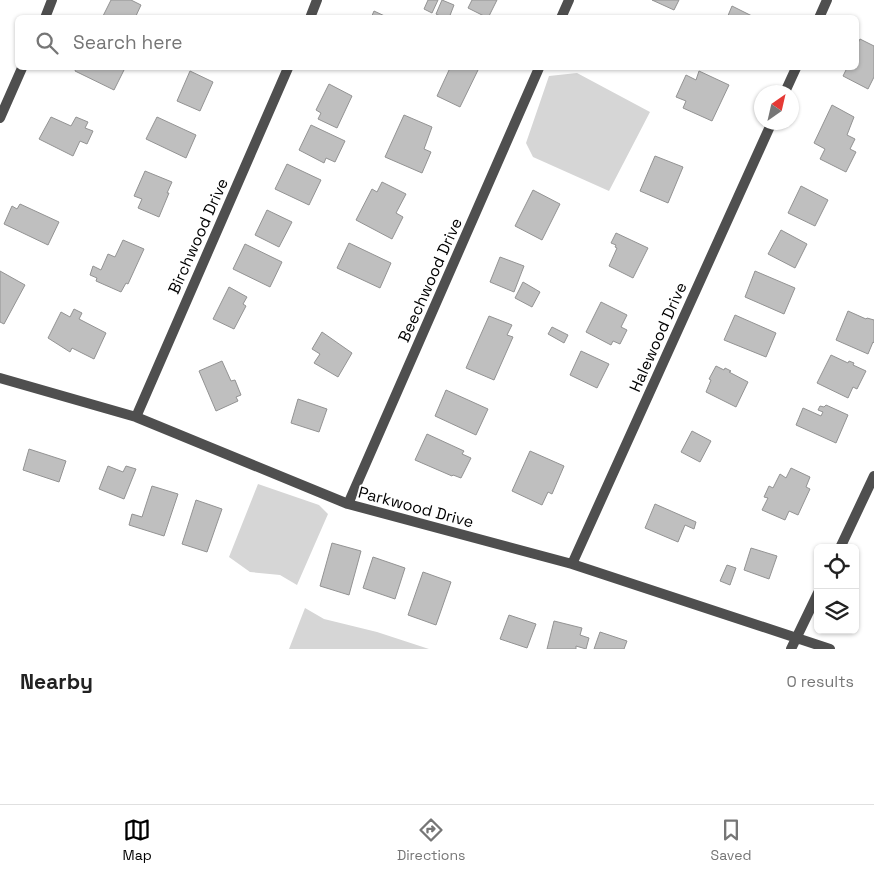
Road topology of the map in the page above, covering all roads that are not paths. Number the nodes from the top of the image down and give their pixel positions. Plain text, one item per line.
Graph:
1 (52, 0) edge
2 (317, 0) edge
3 (568, 0) edge
4 (827, 0) edge
5 (46, 15) edge
6 (311, 15) edge
7 (562, 15) edge
8 (820, 15) edge
9 (21, 70) edge
10 (287, 70) edge
11 (538, 70) edge
12 (795, 70) edge
13 (788, 85) edge
14 (0, 118) edge
15 (768, 130) edge
16 (0, 378) edge
17 (136, 417) junction
18 (874, 476) edge
19 (348, 504) junction
20 (842, 544) edge
21 (572, 564) junction
22 (814, 601) edge
23 (796, 638) junction
24 (792, 649) edge
25 (830, 649) edge

1 - 5 street
2 - 6 street
3 - 7 street
4 - 8 street
9 - 14 street
10 - 17 street, Birchwood Drive
11 - 19 street, Beechwood Drive
12 - 13 street
15 - 21 street, Halewood Drive
16 - 17 street, Parkwood Drive
17 - 19 street, Parkwood Drive
18 - 20 street
19 - 21 street, Parkwood Drive
21 - 23 street, Parkwood Drive
22 - 23 street
23 - 24 street
23 - 25 street, Parkwood Drive

